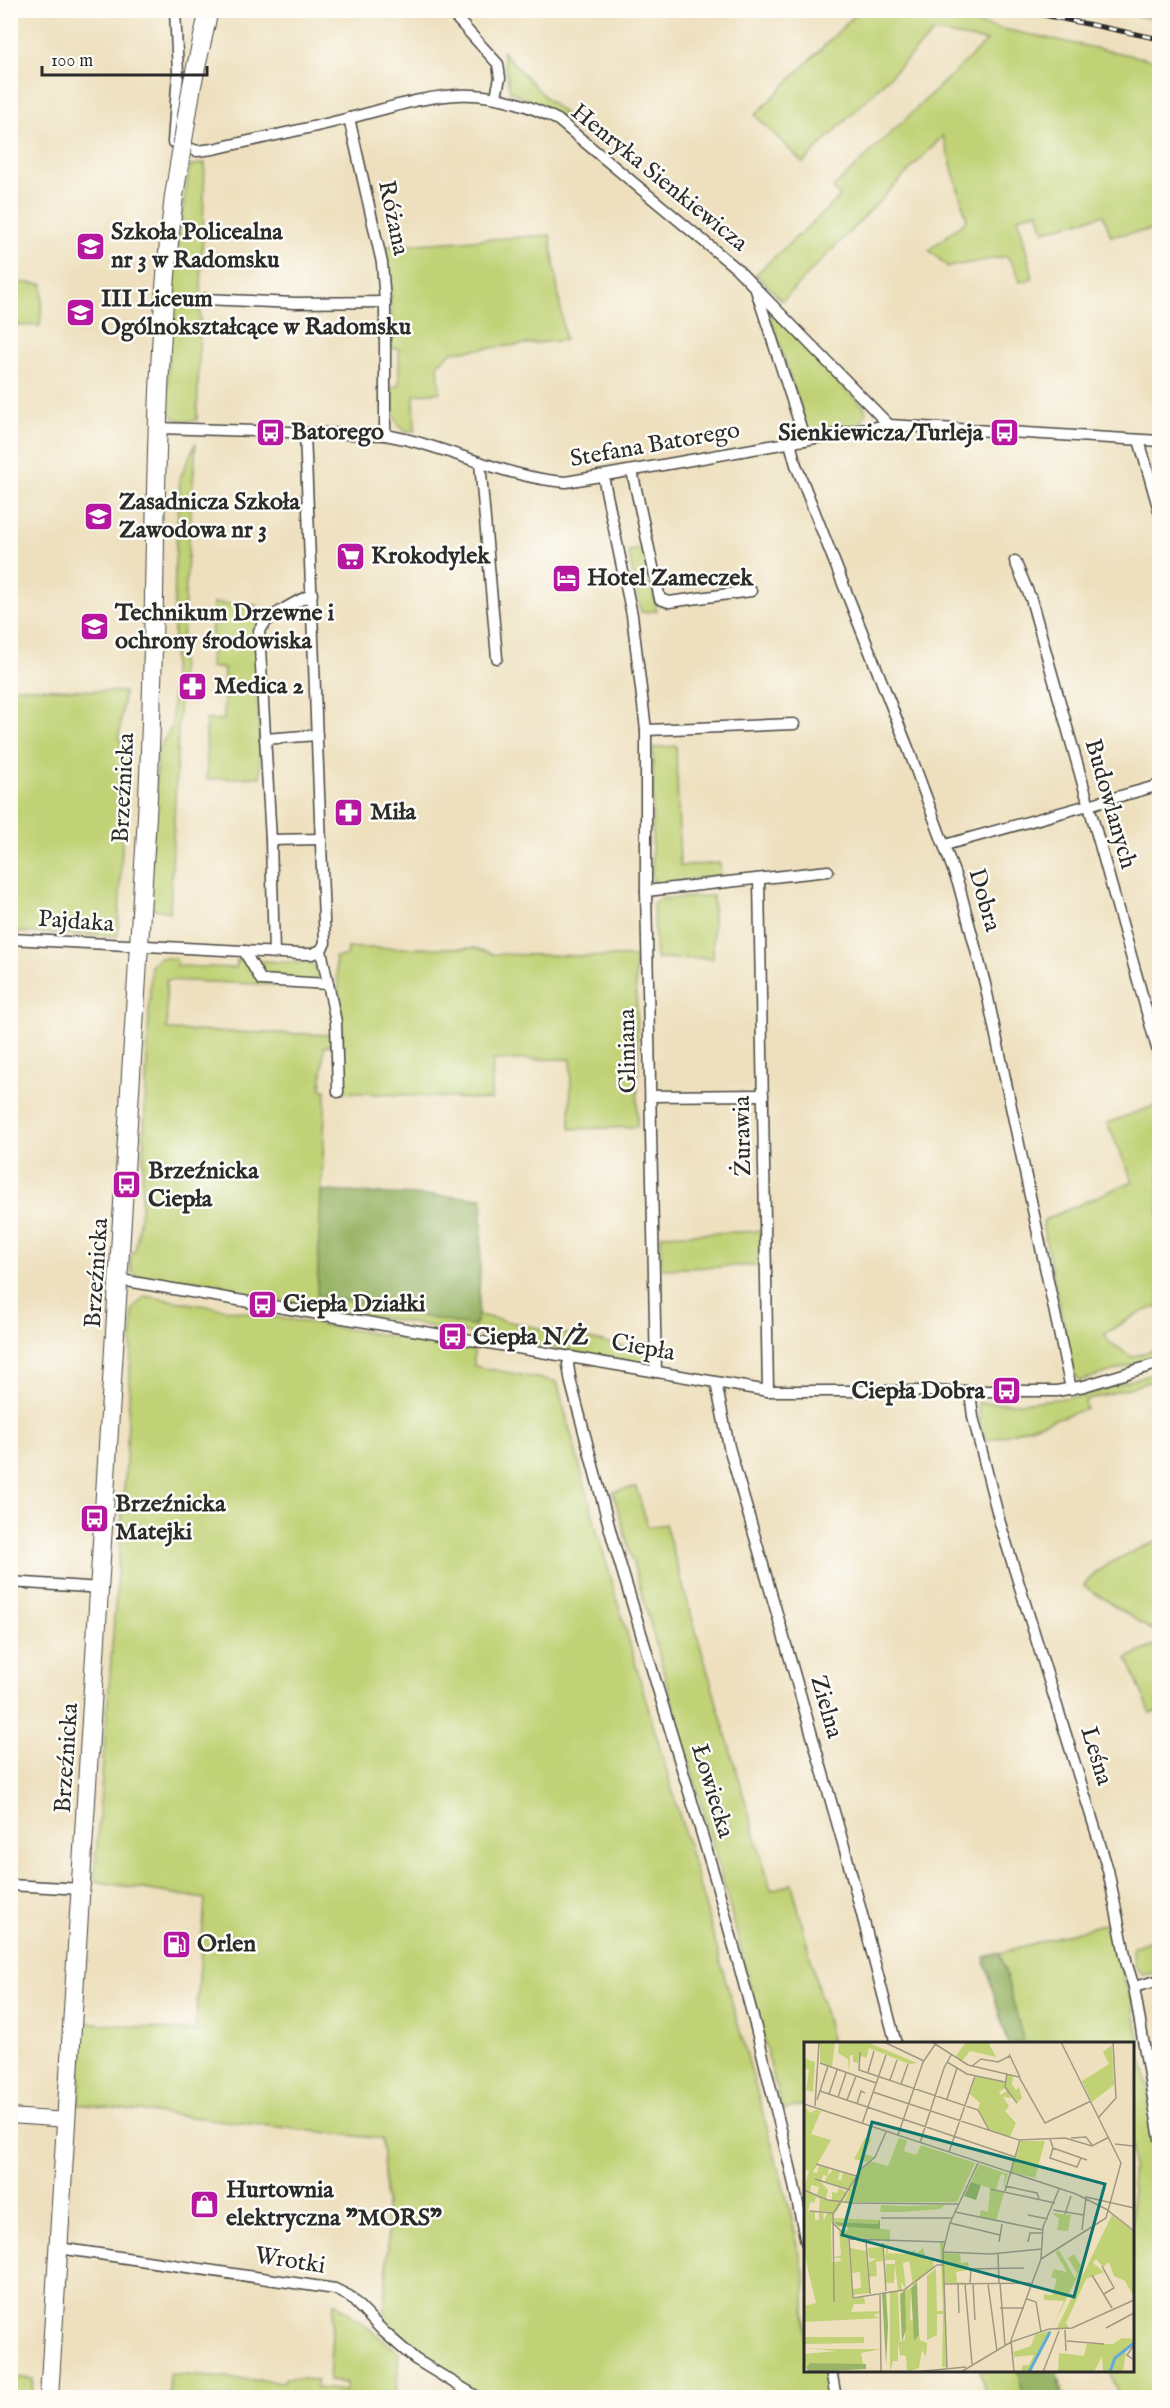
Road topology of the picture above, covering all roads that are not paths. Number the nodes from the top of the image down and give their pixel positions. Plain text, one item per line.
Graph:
1 (175, 10) edge
2 (209, 10) edge
3 (449, 10) edge
4 (496, 96) junction
5 (349, 118) junction
6 (754, 287) junction
7 (203, 299) dead end
8 (385, 303) junction
9 (890, 425) junction
10 (158, 428) junction
11 (305, 433) junction
12 (385, 435) junction
13 (805, 440) junction
14 (1139, 440) junction
15 (1160, 441) edge
16 (790, 442) junction
17 (480, 462) junction
18 (632, 471) junction
19 (603, 476) junction
20 (1160, 514) edge
21 (1014, 561) dead end
22 (751, 591) dead end
23 (312, 594) junction
24 (497, 658) dead end
25 (794, 724) dead end
26 (646, 730) junction
27 (317, 735) junction
28 (265, 739) junction
29 (1160, 784) edge
30 (1088, 804) junction
31 (321, 839) junction
32 (271, 840) junction
33 (945, 845) junction
34 (828, 871) dead end
35 (759, 880) junction
36 (646, 891) junction
37 (10, 939) edge
38 (139, 946) junction
39 (321, 950) junction
40 (244, 951) junction
41 (274, 953) junction
42 (328, 984) junction
43 (1160, 1059) edge
44 (338, 1092) dead end
45 (764, 1095) junction
46 (651, 1096) junction
47 (121, 1280) junction
48 (570, 1356) junction
49 (1160, 1363) edge
50 (656, 1372) junction
51 (716, 1383) junction
52 (1071, 1389) junction
53 (768, 1391) junction
54 (970, 1391) junction
55 (10, 1582) edge
56 (102, 1587) junction
57 (10, 1885) edge
58 (82, 1889) junction
59 (1160, 1980) edge
60 (1134, 1987) junction
61 (896, 2042) edge
62 (10, 2116) edge
63 (67, 2120) junction
64 (1160, 2139) edge
65 (804, 2233) edge
66 (59, 2248) junction
67 (831, 2372) edge
68 (50, 2397) edge
69 (479, 2397) edge
70 (836, 2397) edge

1 - 5 street
2 - 10 main road, Brzeźnicka, bridge
3 - 4 street
4 - 5 street
4 - 6 street, Henryka Sienkiewicza
5 - 8 street, Różana
6 - 9 street, Henryka Sienkiewicza
6 - 13 street, Henryka Sienkiewicza
7 - 8 street
8 - 12 street, Różana
9 - 13 street
9 - 14 street
10 - 11 street, Stefana Batorego
10 - 38 main road, Brzeźnicka
11 - 12 street, Stefana Batorego
11 - 23 street
12 - 17 street, Stefana Batorego
13 - 16 street, Stefana Batorego
14 - 15 street
14 - 20 street
16 - 18 street, Stefana Batorego
16 - 33 street, Dobra
17 - 19 street, Stefana Batorego
17 - 24 street
18 - 19 street, Stefana Batorego
18 - 22 street
19 - 26 street, Gliniana
21 - 30 street, Budowlanych
23 - 27 street
23 - 28 street
25 - 26 street
26 - 36 street, Gliniana
27 - 28 street
27 - 31 street
28 - 32 street
29 - 30 street
30 - 33 street
30 - 43 street, Budowlanych
31 - 32 street
31 - 39 street
32 - 41 street
33 - 52 street, Dobra
34 - 35 street
35 - 36 street
35 - 45 street, Żurawia
36 - 46 street, Gliniana
37 - 38 street, Pajdaka
38 - 40 street
38 - 47 main road, Brzeźnicka
39 - 41 street
39 - 42 street
40 - 41 street
40 - 42 street
42 - 44 street
45 - 46 street
45 - 53 street, Żurawia
46 - 50 street, Gliniana
47 - 48 street, Ciepła
47 - 56 main road, Brzeźnicka
48 - 50 street, Ciepła
48 - 65 street, Łowiecka
49 - 52 street, Ciepła
50 - 51 street, Ciepła
51 - 53 street, Ciepła
51 - 61 street, Zielna
52 - 54 street, Ciepła
53 - 54 street, Ciepła
54 - 60 street, Leśna
55 - 56 street
56 - 58 main road, Brzeźnicka
57 - 58 street
58 - 63 main road, Brzeźnicka
59 - 60 street
60 - 64 street, Leśna
62 - 63 street
63 - 66 main road, Brzeźnicka
66 - 68 main road, Brzeźnicka
66 - 69 street, Wrotki
67 - 70 street

